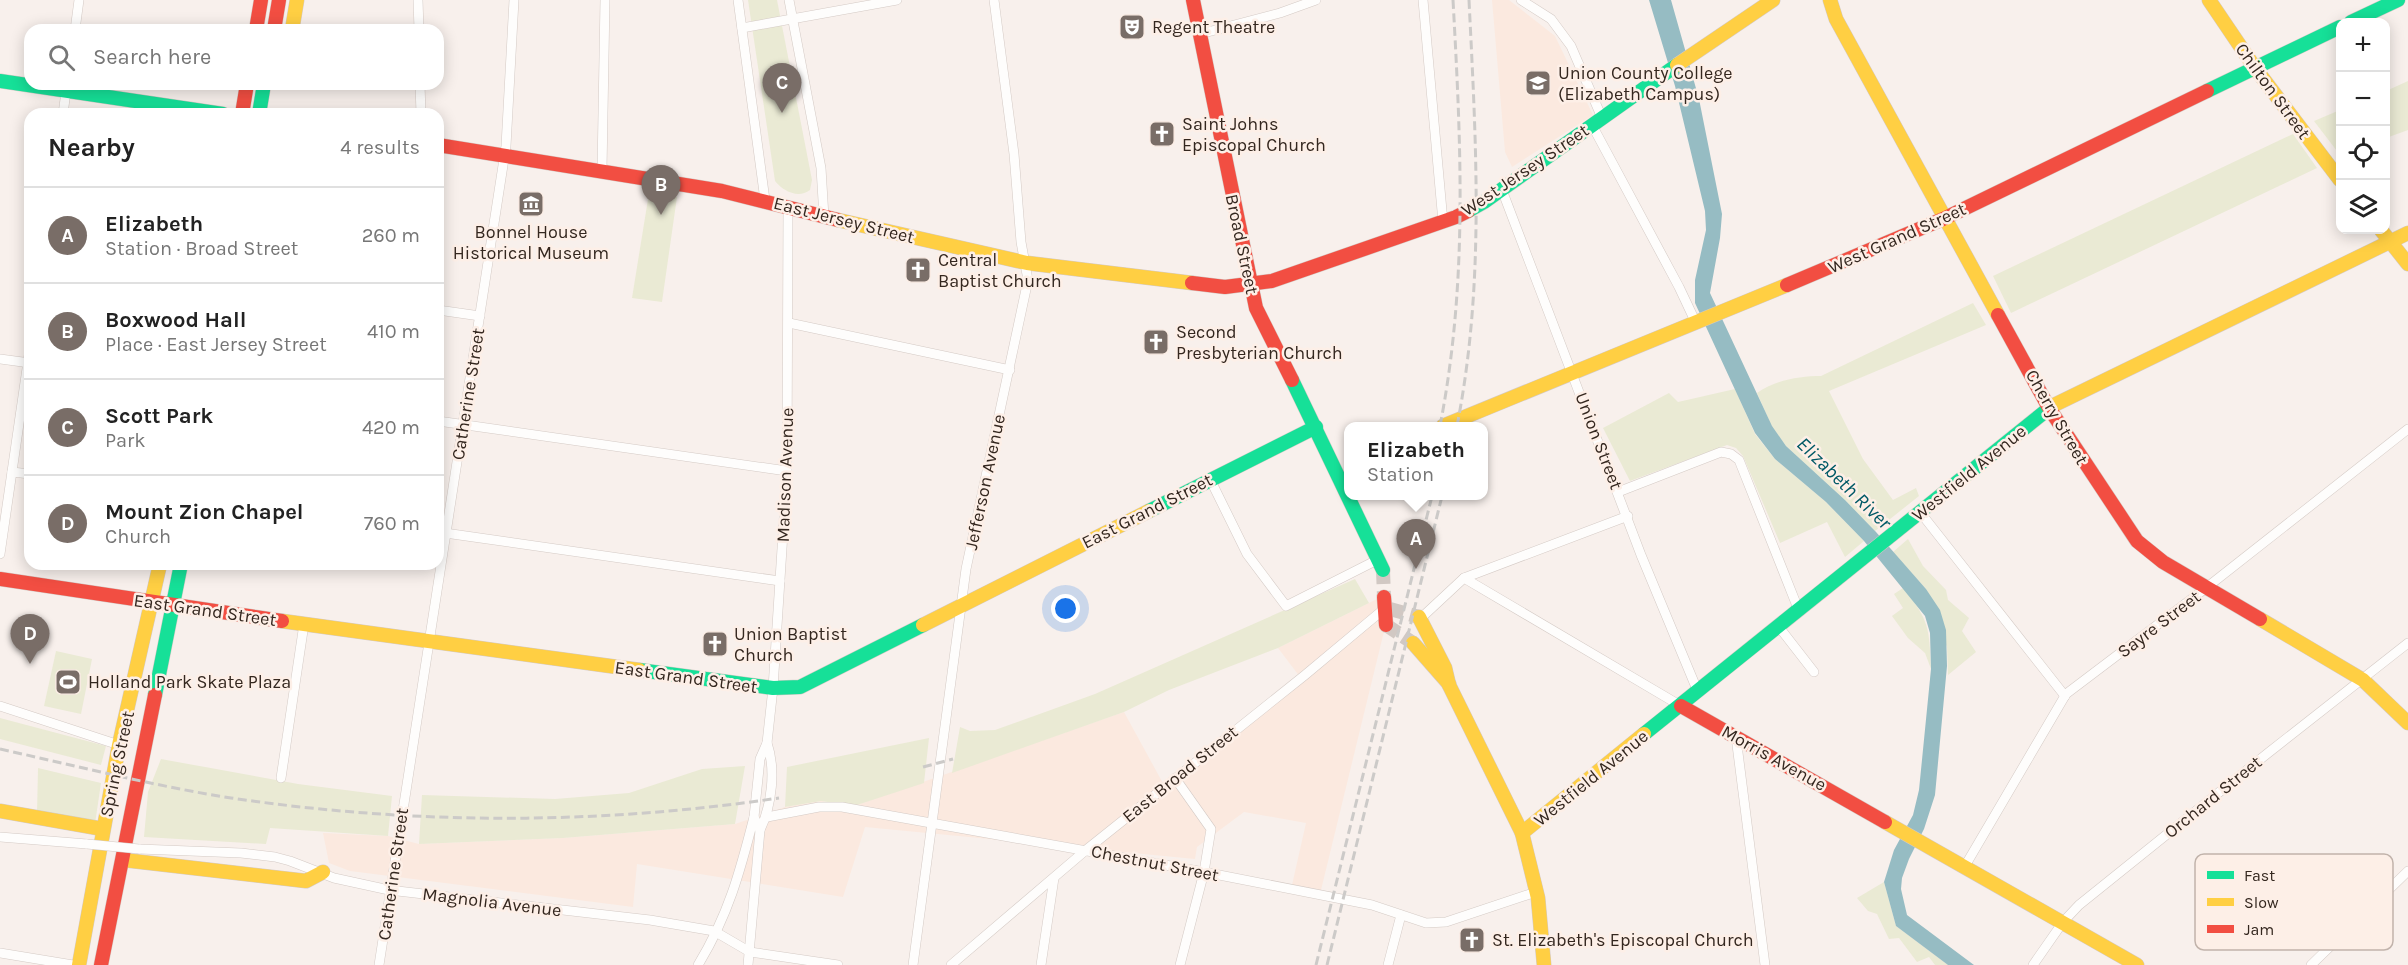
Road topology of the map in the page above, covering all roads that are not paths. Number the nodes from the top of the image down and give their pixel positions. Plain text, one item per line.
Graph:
1 (79, 0) edge
2 (250, 0) edge
3 (261, 0) edge
4 (279, 0) edge
5 (297, 0) edge
6 (418, 0) edge
7 (514, 0) edge
8 (605, 0) edge
9 (738, 0) edge
10 (789, 0) edge
11 (897, 0) edge
12 (994, 0) edge
13 (1193, 0) edge
14 (1316, 0) edge
15 (1423, 0) edge
16 (1521, 0) edge
17 (1773, 0) edge
18 (1830, 0) edge
19 (2209, 0) edge
20 (2398, 0) edge
21 (2360, 18) edge
22 (793, 19) junction
23 (76, 24) edge
24 (251, 24) edge
25 (257, 24) edge
26 (275, 24) edge
27 (292, 24) edge
28 (419, 24) edge
29 (742, 28) junction
30 (2336, 29) edge
31 (1200, 34) junction
32 (2255, 68) junction
33 (0, 81) edge
34 (24, 84) edge
35 (67, 90) edge
36 (79, 90) edge
37 (246, 90) edge
38 (263, 90) edge
39 (270, 90) edge
40 (420, 90) edge
41 (64, 108) edge
42 (187, 108) edge
43 (243, 108) edge
44 (261, 108) edge
45 (263, 108) edge
46 (421, 108) edge
47 (1598, 121) junction
48 (444, 146) edge
49 (504, 155) junction
50 (602, 170) junction
51 (2336, 175) edge
52 (1502, 190) junction
53 (765, 200) junction
54 (789, 207) junction
55 (824, 217) junction
56 (1943, 219) junction
57 (1443, 222) junction
58 (2408, 233) edge
59 (2385, 234) edge
60 (2391, 241) junction
61 (1027, 263) junction
62 (2408, 264) edge
63 (1250, 284) junction
64 (444, 311) edge
65 (480, 316) junction
66 (1699, 322) junction
67 (789, 323) junction
68 (0, 359) edge
69 (24, 362) edge
70 (1011, 370) junction
71 (1572, 375) junction
72 (24, 395) edge
73 (2049, 408) junction
74 (444, 422) edge
75 (1453, 422) edge
76 (463, 424) junction
77 (1316, 427) junction
78 (2408, 429) edge
79 (1343, 469) edge
80 (787, 471) junction
81 (12, 472) junction
82 (24, 473) edge
83 (1210, 479) junction
84 (1618, 492) junction
85 (1355, 500) edge
86 (1920, 512) junction
87 (1628, 516) junction
88 (444, 523) edge
89 (444, 533) edge
90 (0, 554) edge
91 (1381, 565) joint
92 (159, 570) edge
93 (180, 570) edge
94 (438, 570) edge
95 (1464, 578) junction
96 (0, 579) edge
97 (780, 581) junction
98 (2206, 588) junction
99 (152, 602) junction
100 (174, 605) junction
101 (1386, 605) joint
102 (961, 606) junction
103 (1799, 611) junction
104 (1420, 618) joint
105 (304, 624) junction
106 (1386, 625) dead end
107 (1779, 627) junction
108 (430, 640) junction
109 (1413, 643) tunnel mouth
110 (2408, 644) edge
111 (1815, 672) dead end
112 (2363, 680) junction
113 (1449, 685) junction
114 (773, 688) junction
115 (1698, 692) junction
116 (2065, 696) junction
117 (0, 706) edge
118 (1681, 706) junction
119 (2408, 723) edge
120 (1736, 737) junction
121 (767, 744) junction
122 (119, 745) junction
123 (281, 777) dead end
124 (1175, 778) junction
125 (0, 811) edge
126 (754, 817) junction
127 (767, 817) junction
128 (931, 823) junction
129 (103, 830) junction
130 (760, 830) junction
131 (1522, 833) junction
132 (0, 837) edge
133 (1086, 850) junction
134 (124, 860) junction
135 (1965, 867) junction
136 (2408, 871) edge
137 (322, 872) junction
138 (1204, 872) junction
139 (1054, 878) junction
140 (2393, 886) edge
141 (389, 890) junction
142 (1536, 892) junction
143 (1401, 915) junction
144 (2063, 922) junction
145 (717, 932) junction
146 (2327, 950) edge
147 (750, 952) junction
148 (0, 953) edge
149 (73, 965) edge
150 (79, 965) edge
151 (101, 965) edge
152 (379, 965) edge
153 (698, 965) edge
154 (748, 965) edge
155 (838, 965) edge
156 (913, 965) edge
157 (951, 965) edge
158 (1041, 965) edge
159 (1180, 965) edge
160 (1389, 965) edge
161 (1544, 965) edge
162 (1765, 965) edge
163 (2033, 965) edge
164 (2137, 965) edge
165 (2312, 965) edge

1 - 23 street
2 - 24 main road
3 - 25 main road
4 - 26 main road
5 - 27 main road
6 - 28 street
7 - 49 street, Catherine Street
8 - 50 street
9 - 29 street
10 - 22 street
11 - 22 street
12 - 61 street, Jefferson Avenue
13 - 31 main road, Broad Street
14 - 31 street
15 - 57 street
16 - 47 street
17 - 47 main road, West Jersey Street
18 - 56 main road, Cherry Street
19 - 32 main road, Chilton Street
20 - 21 main road
22 - 29 street
22 - 55 street
29 - 53 street
30 - 32 main road, West Grand Street
31 - 63 main road, Broad Street
32 - 51 main road, Chilton Street
32 - 56 main road, West Grand Street
33 - 34 main road
35 - 41 street
36 - 42 main road
37 - 43 main road
38 - 44 main road
39 - 45 main road
40 - 46 street
47 - 52 main road, West Jersey Street
47 - 66 street
48 - 49 main road, East Jersey Street
49 - 50 main road, East Jersey Street
49 - 65 street, Catherine Street
50 - 53 main road, East Jersey Street
52 - 57 main road, West Jersey Street
52 - 71 street, Union Street
53 - 54 main road, East Jersey Street
54 - 55 main road, East Jersey Street
54 - 67 street, Madison Avenue
55 - 61 main road, East Jersey Street
56 - 66 main road, West Grand Street
56 - 73 main road, Cherry Street
57 - 63 main road, West Jersey Street
58 - 60 main road, Westfield Avenue
59 - 60 main road
60 - 62 main road
60 - 73 main road, Westfield Avenue
61 - 63 main road, East Jersey Street
61 - 70 street, Jefferson Avenue
63 - 77 main road, Broad Street
64 - 65 street
65 - 76 street, Catherine Street
66 - 71 main road, West Grand Street
67 - 70 street
67 - 80 street, Madison Avenue
68 - 69 street
70 - 102 street, Jefferson Avenue
71 - 75 main road, West Grand Street
71 - 84 street, Union Street
72 - 81 street
73 - 86 main road, Westfield Avenue
73 - 98 main road, Cherry Street
74 - 76 street
76 - 80 street
76 - 88 street, Catherine Street
77 - 79 main road, Broad Street
77 - 83 main road, East Grand Street
78 - 98 street, Sayre Street
80 - 97 street, Madison Avenue
81 - 82 street
81 - 90 street
83 - 91 street
83 - 102 main road, East Grand Street
84 - 87 street, Union Street
84 - 103 street
85 - 91 main road, Broad Street
86 - 103 main road, Westfield Avenue
86 - 116 street
87 - 95 street
87 - 115 street, Union Street
89 - 97 street
92 - 99 main road, Spring Street
93 - 100 main road, Spring Street
94 - 108 street, Catherine Street
95 - 104 street
95 - 118 street, Morris Avenue
96 - 99 main road, East Grand Street
97 - 114 street, Madison Avenue
98 - 112 main road, Cherry Street
98 - 116 street, Sayre Street
99 - 100 main road, East Grand Street
99 - 122 main road, Spring Street
100 - 105 main road, East Grand Street
100 - 134 main road, Spring Street
101 - 106 main road
101 - 124 street, East Broad Street
102 - 114 main road, East Grand Street
102 - 128 street, Jefferson Avenue
103 - 107 main road, Westfield Avenue
104 - 113 main road
105 - 108 main road, East Grand Street
105 - 123 street
107 - 111 street
107 - 115 main road, Westfield Avenue
108 - 114 main road, East Grand Street
108 - 141 street, Catherine Street
109 - 113 main road
110 - 112 street, Orchard Street
112 - 119 main road, Cherry Street
112 - 144 street, Orchard Street
113 - 131 main road
114 - 121 street, Madison Avenue
115 - 118 main road, Westfield Avenue
116 - 135 street, Sayre Street
117 - 122 street
118 - 120 main road, Morris Avenue
118 - 131 main road, Westfield Avenue
120 - 135 main road, Morris Avenue
120 - 162 street
121 - 126 street, Madison Avenue
121 - 127 street, Madison Avenue
122 - 129 main road, Spring Street
124 - 133 street, East Broad Street
124 - 138 street
125 - 129 main road
126 - 130 street, Madison Avenue
126 - 145 street
127 - 128 street, Chestnut Street
127 - 130 street, Madison Avenue
128 - 133 street, Chestnut Street
128 - 156 street, Jefferson Avenue
129 - 150 main road, Spring Street
130 - 147 street, Madison Avenue
131 - 142 main road
132 - 137 street, Magnolia Avenue, bridge
133 - 138 street, Chestnut Street
133 - 139 street, East Broad Street
134 - 137 main road
134 - 151 main road, Spring Street
135 - 144 main road, Morris Avenue
136 - 140 street
137 - 141 street, Magnolia Avenue
138 - 143 street, Chestnut Street
138 - 159 street
139 - 157 street, East Broad Street
139 - 158 street
141 - 145 street, Magnolia Avenue
141 - 152 street, Catherine Street
142 - 143 street, Chestnut Street
142 - 161 main road
143 - 160 street
144 - 163 street, Orchard Street
144 - 164 main road, Morris Avenue
145 - 147 street, Magnolia Avenue
145 - 153 street
146 - 165 street
147 - 154 street, Madison Avenue
147 - 155 street, Magnolia Avenue
148 - 149 street

